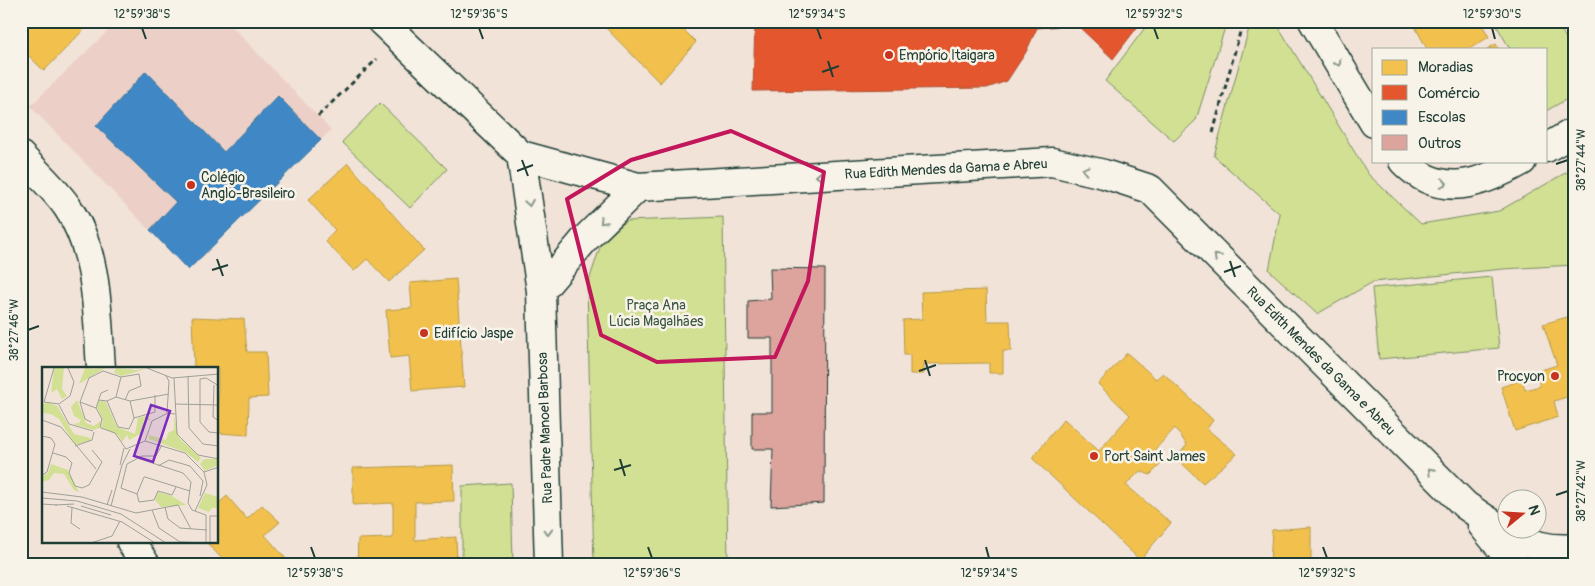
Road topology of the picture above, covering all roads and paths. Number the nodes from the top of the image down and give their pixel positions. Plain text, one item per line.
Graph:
1 (1243, 21) edge
2 (1313, 21) edge
3 (390, 30) edge
4 (318, 116) dead end
5 (1372, 120) edge
6 (1213, 132) dead end
7 (1574, 132) edge
8 (1548, 147) edge
9 (520, 155) junction
10 (21, 156) edge
11 (1403, 162) edge
12 (1520, 162) edge
13 (638, 187) junction
14 (541, 291) junction
15 (101, 367) edge
16 (1465, 505) junction
17 (133, 544) edge
18 (1567, 554) edge
19 (146, 565) edge
20 (549, 565) edge
21 (1515, 565) edge

1 - 6 path
2 -> 5 street
3 - 4 path
3 - 9 street, Rua Edith Mendes da Gama e Abreu
7 - 8 street
9 - 13 street, Rua Edith Mendes da Gama e Abreu
9 -> 14 street, Rua Padre Manoel Barbosa
10 - 15 street
11 -> 12 street
13 -> 14 street
16 -> 13 street, Rua Edith Mendes da Gama e Abreu
14 -> 20 street, Rua Padre Manoel Barbosa
16 - 18 street, Rua Edith Mendes da Gama e Abreu
16 - 21 street
17 - 19 street

